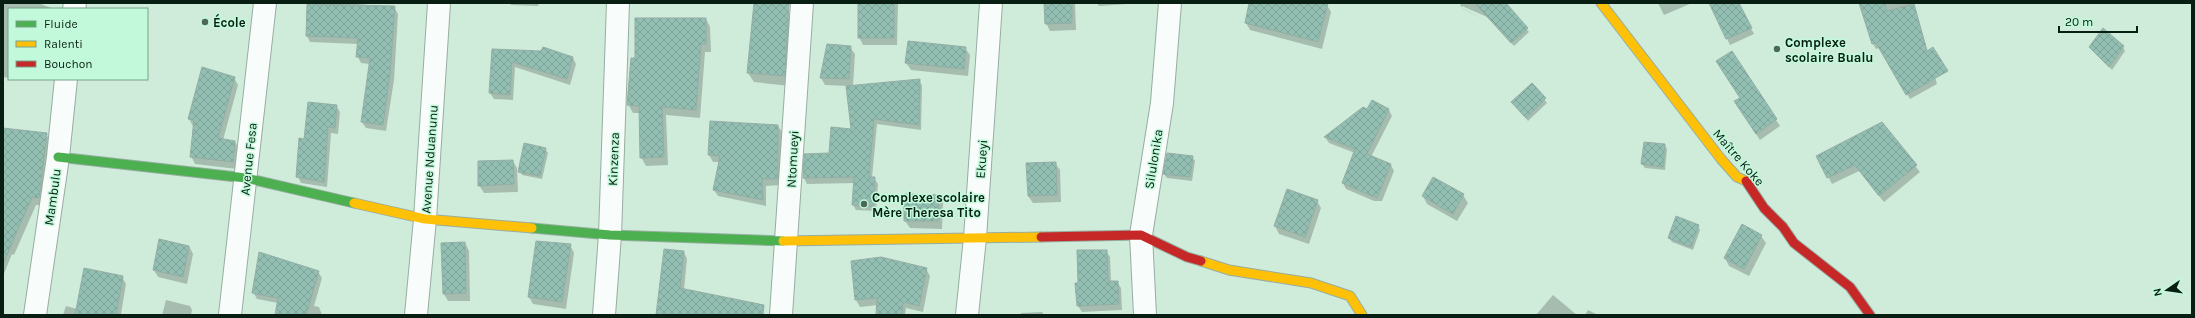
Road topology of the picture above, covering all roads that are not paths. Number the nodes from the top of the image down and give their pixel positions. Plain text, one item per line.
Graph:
1 (265, 3) edge
2 (439, 3) edge
3 (618, 3) edge
4 (802, 3) edge
5 (991, 3) edge
6 (1170, 3) edge
7 (1601, 3) edge
8 (66, 80) edge
9 (58, 157) junction
10 (246, 178) junction
11 (425, 219) junction
12 (610, 235) junction
13 (1141, 235) junction
14 (975, 238) junction
15 (788, 240) junction
16 (35, 315) edge
17 (230, 315) edge
18 (416, 315) edge
19 (604, 315) edge
20 (781, 315) edge
21 (967, 315) edge
22 (1146, 315) edge
23 (1362, 315) edge
24 (1870, 315) edge

1 - 10 street, Avenue Fesa
2 - 11 street, Avenue Nduanunu
3 - 12 street, Kinzenza
4 - 15 street, Ntomueyi
5 - 14 street, Ekueyi
6 - 13 street, Silulonika
7 - 24 street, Maître Koke
8 - 9 street, Mambulu
9 - 10 street
9 - 16 street, Mambulu
10 - 11 street
10 - 17 street, Avenue Fesa
11 - 12 street
11 - 18 street, Avenue Nduanunu
12 - 15 street
12 - 19 street, Kinzenza
13 - 14 street
13 - 22 street, Silulonika
13 - 23 street
14 - 15 street
14 - 21 street, Ekueyi
15 - 20 street, Ntomueyi

